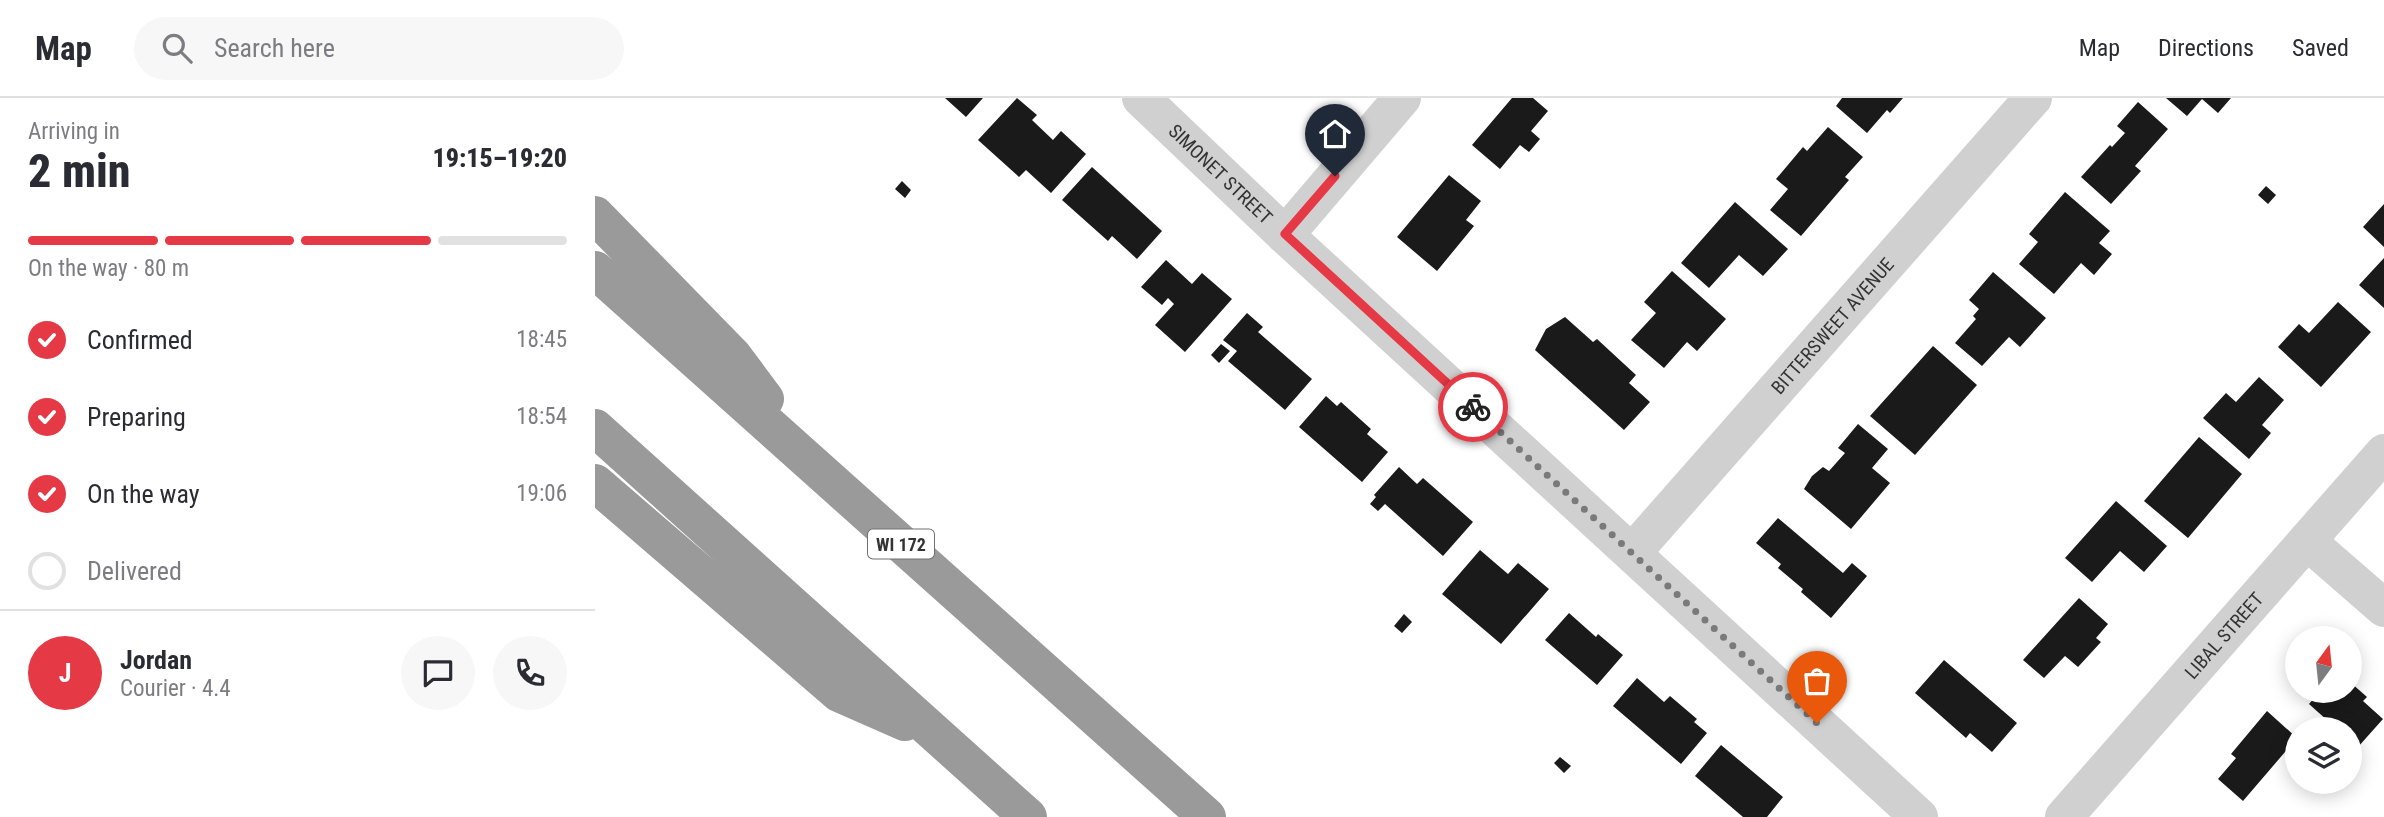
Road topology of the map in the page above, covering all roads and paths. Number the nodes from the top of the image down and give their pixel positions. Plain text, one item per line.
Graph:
1 (1141, 98) edge
2 (1402, 98) edge
3 (2033, 98) edge
4 (595, 215) edge
5 (1285, 234) junction
6 (595, 270) edge
7 (595, 428) edge
8 (2384, 453) edge
9 (810, 460) junction
10 (595, 483) edge
11 (2307, 541) junction
12 (1632, 553) junction
13 (2384, 608) edge
14 (936, 735) junction
15 (1028, 817) edge
16 (1207, 817) edge
17 (1919, 817) edge
18 (2064, 817) edge

1 - 5 street, SIMONET STREET
2 - 5 street
3 - 12 street, BITTERSWEET AVENUE
4 - 9 highway
5 - 12 street, SIMONET STREET
6 - 9 highway, WI 172
7 - 14 highway
8 - 11 street, LIBAL STREET
9 - 16 highway, WI 172
10 - 14 highway
11 - 13 street
11 - 18 street, LIBAL STREET
12 - 17 street, SIMONET STREET
14 - 15 highway

